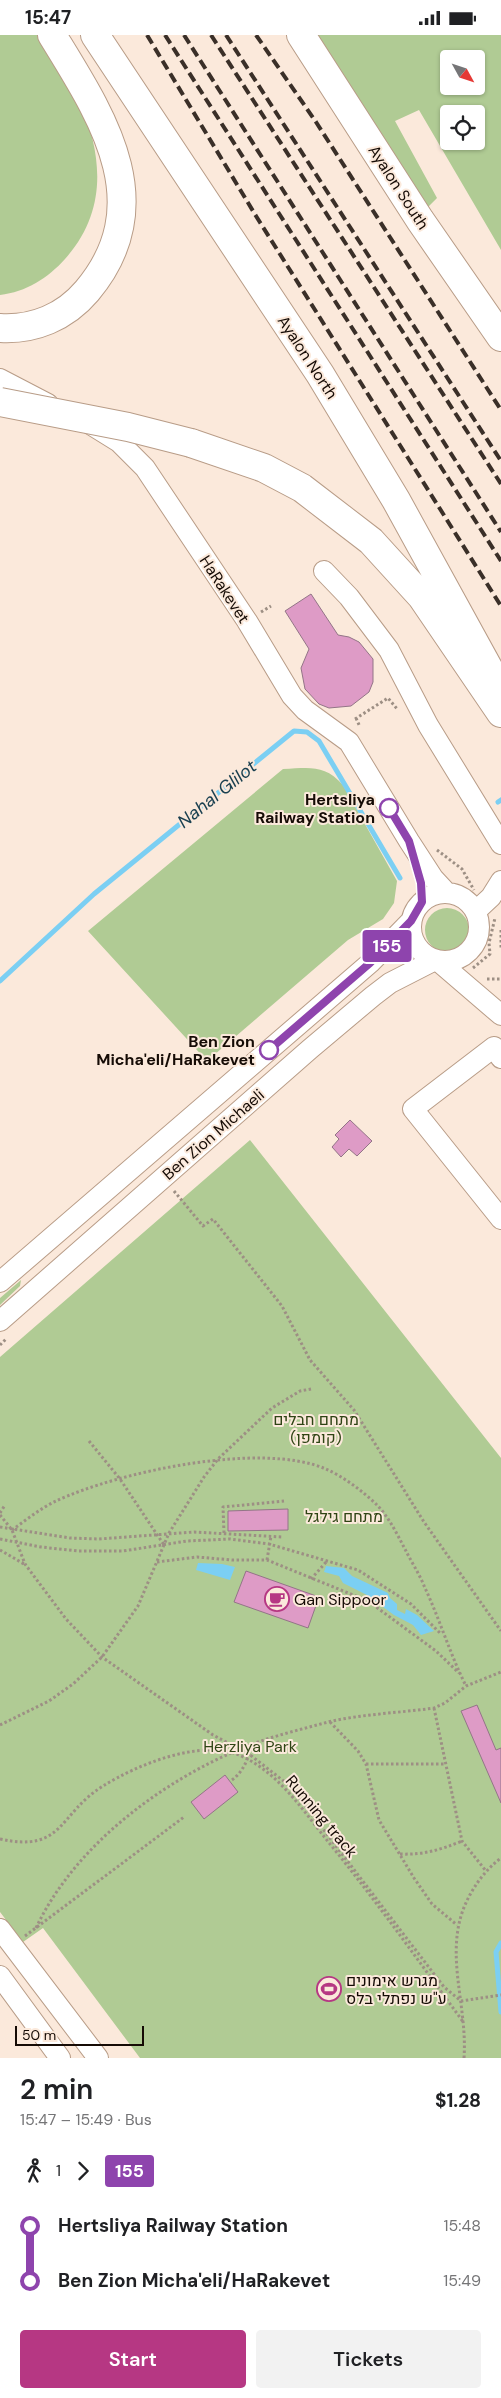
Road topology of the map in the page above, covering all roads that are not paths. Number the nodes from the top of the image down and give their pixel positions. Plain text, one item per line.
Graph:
1 (52, 35) edge
2 (95, 35) edge
3 (301, 35) edge
4 (0, 328) edge
5 (501, 337) edge
6 (0, 379) edge
7 (0, 402) edge
8 (324, 571) dead end
9 (501, 691) edge
10 (501, 713) edge
11 (409, 841) junction
12 (501, 844) edge
13 (501, 881) edge
14 (446, 892) junction
15 (422, 902) junction
16 (476, 911) junction
17 (411, 921) junction
18 (465, 956) junction
19 (437, 961) junction
20 (501, 1011) edge
21 (501, 1015) edge
22 (501, 1057) edge
23 (501, 1219) edge
24 (67, 1262) junction
25 (27, 1269) junction
26 (0, 1283) edge
27 (0, 1313) edge
28 (0, 1321) edge
29 (0, 1929) edge
30 (16, 1950) junction
31 (0, 1965) edge
32 (2, 1983) edge
33 (60, 2058) edge
34 (98, 2058) edge

1 - 4 highway
2 - 9 highway, Ayalon North
3 - 5 highway, Ayalon South
6 - 11 street, HaRakevet
7 - 10 highway, bridge
8 - 12 street
11 - 14 street, HaRakevet
11 - 15 street, HaRakevet
13 - 16 street
14 - 15 street
14 - 16 street
15 - 17 street
16 - 18 street
17 - 19 street
17 - 25 street, Ben Zion Michaeli
18 - 19 street
18 - 20 street
19 - 21 street
19 - 24 street, Ben Zion Michaeli
22 - 23 street
24 - 25 street
24 - 28 street, Ben Zion Michaeli
25 - 26 street, Ben Zion Michaeli
25 - 27 street
29 - 30 street
30 - 31 street
30 - 32 street
30 - 34 street
32 - 33 street

